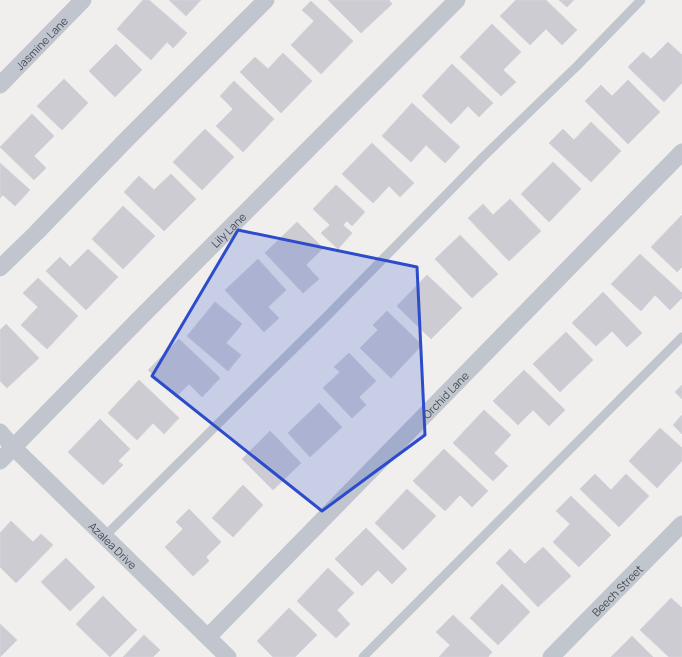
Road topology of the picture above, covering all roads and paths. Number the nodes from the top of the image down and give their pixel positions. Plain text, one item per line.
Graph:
1 (83, 0) edge
2 (266, 0) edge
3 (457, 0) edge
4 (641, 0) edge
5 (0, 85) edge
6 (682, 152) edge
7 (0, 268) edge
8 (682, 336) edge
9 (0, 432) edge
10 (13, 447) junction
11 (0, 461) edge
12 (682, 524) edge
13 (105, 536) junction
14 (208, 637) junction
15 (228, 657) edge
16 (363, 657) edge
17 (551, 657) edge

1 - 5 street, Jasmine Lane
2 - 7 street
3 - 10 street, Lily Lane
4 - 13 lane
6 - 14 street, Orchid Lane
8 - 16 lane
9 - 10 street, Azalea Drive
10 - 11 street, Lily Lane
10 - 13 street, Azalea Drive
12 - 17 street, Beech Street
13 - 14 street, Azalea Drive
14 - 15 street, Azalea Drive

